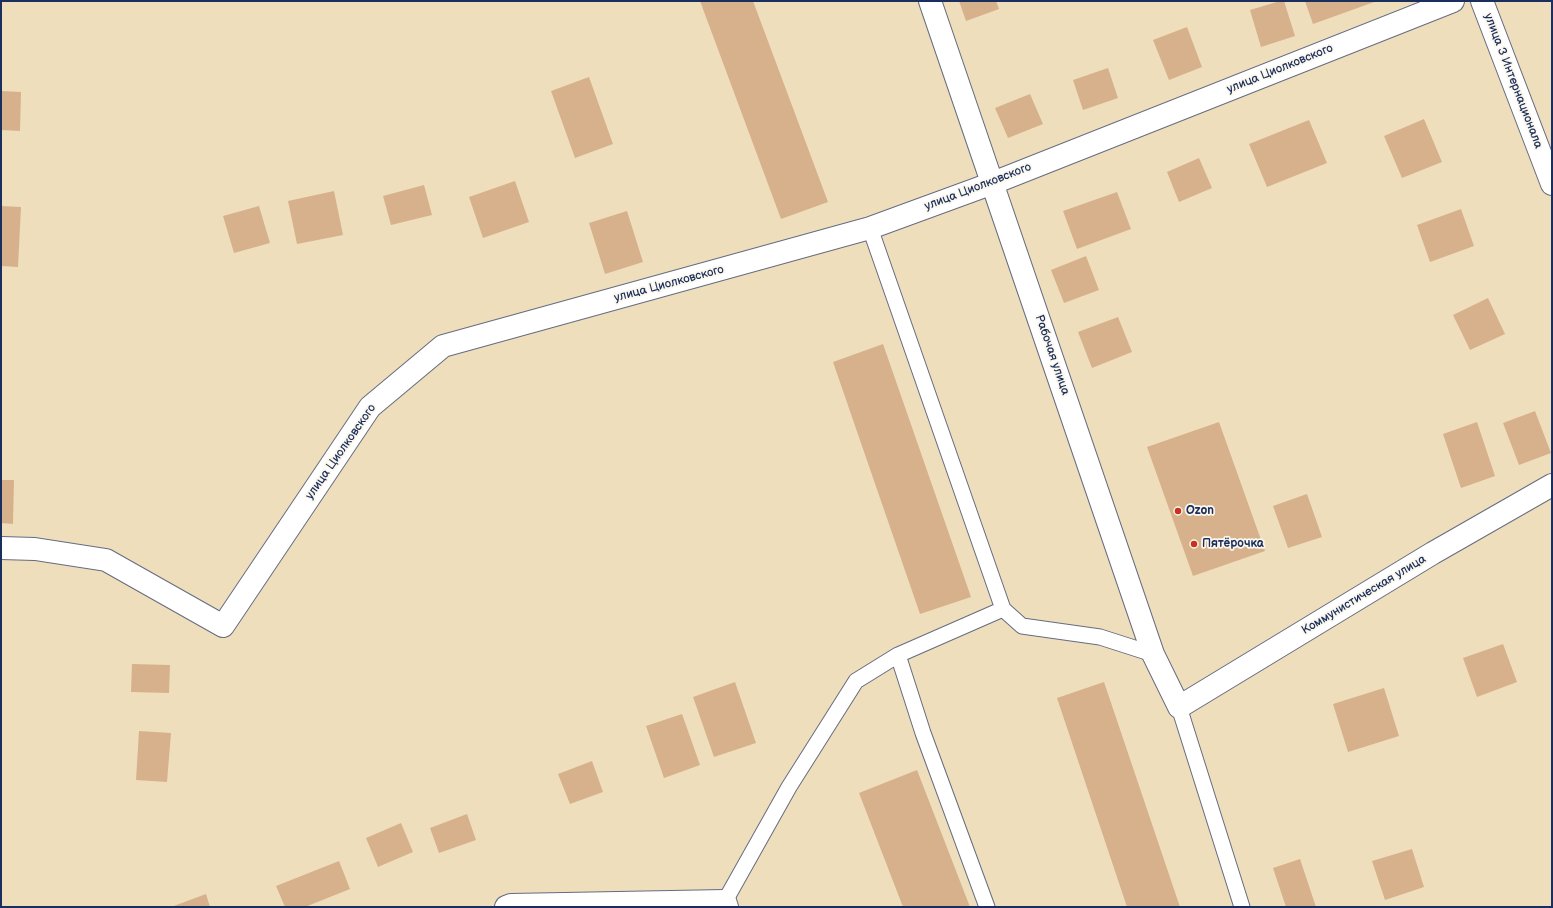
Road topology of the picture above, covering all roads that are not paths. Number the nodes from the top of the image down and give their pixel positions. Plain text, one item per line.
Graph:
1 (930, 1) edge
2 (1453, 1) edge
3 (1482, 1) edge
4 (993, 183) junction
5 (1552, 184) edge
6 (870, 228) junction
7 (1552, 485) edge
8 (1, 548) edge
9 (1003, 609) junction
10 (1153, 654) junction
11 (898, 655) junction
12 (1178, 707) junction
13 (726, 904) edge
14 (506, 907) edge
15 (987, 907) edge
16 (1242, 907) edge

1 - 4 street, Рабочая улица
2 - 4 street, улица Циолковского
3 - 5 street, улица 3 Интернационала
4 - 6 street, улица Циолковского
4 - 10 street, Рабочая улица
6 - 8 street, улица Циолковского
6 - 9 lane
7 - 12 street, Коммунистическая улица
9 - 10 lane
9 - 11 lane
10 - 12 street, Рабочая улица
11 - 13 lane
11 - 15 lane
12 - 16 lane
13 - 14 street

